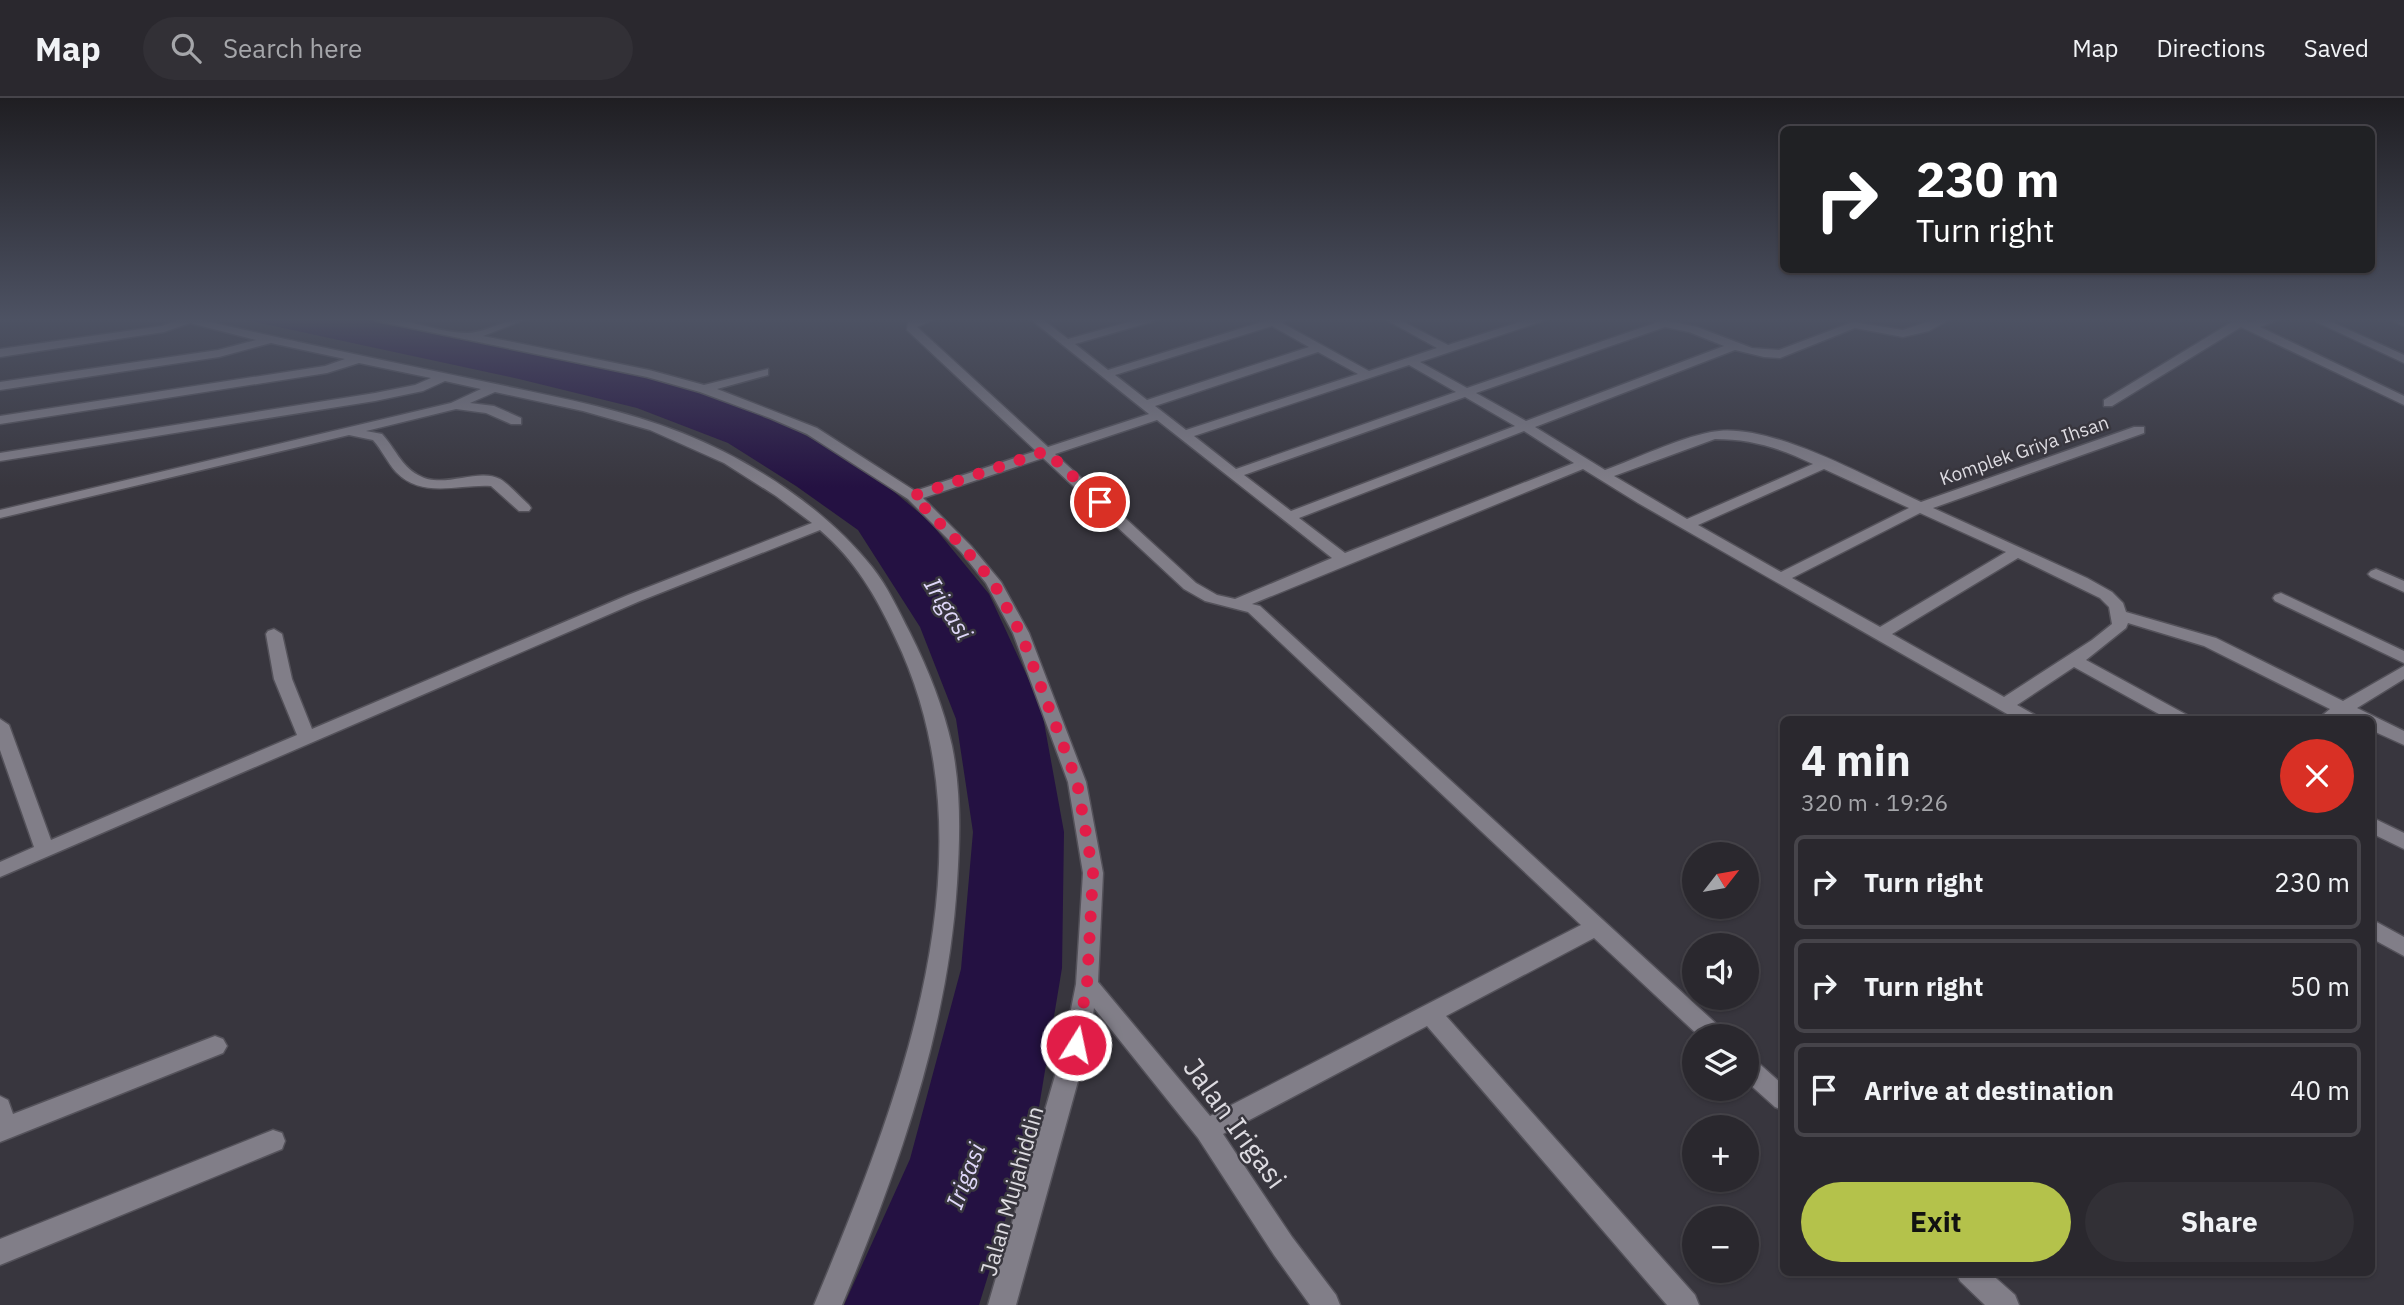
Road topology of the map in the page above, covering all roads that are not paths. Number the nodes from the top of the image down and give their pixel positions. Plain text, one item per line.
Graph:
1 (77, 374) edge
2 (293, 374) edge
3 (431, 374) edge
4 (645, 374) edge
5 (756, 374) edge
6 (962, 374) edge
7 (1106, 374) edge
8 (1239, 374) edge
9 (1367, 374) edge
10 (1433, 374) edge
11 (1518, 374) edge
12 (1660, 374) edge
13 (2155, 374) edge
14 (2349, 374) edge
15 (444, 377) junction
16 (0, 386) edge
17 (492, 387) junction
18 (704, 389) junction
19 (1465, 393) junction
20 (2404, 401) edge
21 (2108, 403) dead end
22 (1146, 405) junction
23 (454, 406) junction
24 (1159, 415) junction
25 (0, 420) edge
26 (516, 421) dead end
27 (1525, 426) junction
28 (2139, 430) dead end
29 (344, 433) junction
30 (1184, 435) junction
31 (1046, 451) junction
32 (0, 457) edge
33 (1584, 463) junction
34 (1826, 463) junction
35 (1234, 474) junction
36 (1604, 475) junction
37 (913, 496) junction
38 (1921, 507) junction
39 (524, 508) dead end
40 (0, 514) edge
41 (1288, 517) junction
42 (1688, 524) junction
43 (820, 525) junction
44 (2019, 551) junction
45 (1343, 559) junction
46 (2375, 574) dead end
47 (1781, 578) junction
48 (2404, 587) edge
49 (2281, 598) dead end
50 (1235, 605) junction
51 (2119, 615) junction
52 (274, 634) dead end
53 (1880, 634) junction
54 (2404, 657) edge
55 (2074, 660) junction
56 (2404, 671) edge
57 (2005, 705) junction
58 (2344, 709) junction
59 (2024, 716) edge
60 (2176, 716) edge
61 (2332, 716) edge
62 (2359, 716) edge
63 (2375, 724) edge
64 (0, 725) edge
65 (307, 738) junction
66 (2404, 739) edge
67 (2375, 826) edge
68 (2404, 842) edge
69 (45, 850) junction
70 (0, 870) edge
71 (1596, 927) junction
72 (2375, 930) edge
73 (2404, 948) edge
74 (1087, 984) junction
75 (1431, 1015) junction
76 (1700, 1024) edge
77 (215, 1046) dead end
78 (1759, 1078) edge
79 (1780, 1097) edge
80 (1, 1122) edge
81 (1208, 1130) junction
82 (273, 1141) dead end
83 (0, 1252) edge
84 (1973, 1276) edge
85 (828, 1305) edge
86 (1002, 1305) edge
87 (1326, 1305) edge
88 (1685, 1305) edge
89 (2004, 1305) edge

1 - 16 street
2 - 25 street
3 - 15 street
4 - 18 street, Jalan Mujahiddin
5 - 18 street
6 - 31 street
7 - 22 street
8 - 22 street
9 - 30 street
10 - 19 street
11 - 19 street
12 - 27 street
13 - 21 street
14 - 20 street
15 - 17 street
15 - 32 street
17 - 23 street
17 - 43 street
18 - 37 street, Jalan Mujahiddin
19 - 27 street
19 - 35 street
22 - 24 street
23 - 26 street
23 - 29 street
24 - 30 street
24 - 31 street
27 - 33 street
27 - 41 street
28 - 38 street, Komplek Griya Ihsan
29 - 39 street
29 - 40 street
30 - 35 street
31 - 37 street
31 - 50 street
33 - 36 street
33 - 45 street
34 - 36 street
34 - 38 street
34 - 42 street
35 - 41 street
36 - 42 street
37 - 74 street, Jalan Mujahiddin
38 - 44 street
38 - 47 street, Komplek Griya Ihsan
41 - 45 street
42 - 47 street
43 - 65 street
43 - 85 street
44 - 51 street
44 - 53 street
45 - 50 street
46 - 48 street
47 - 53 street
49 - 54 street
50 - 71 street
51 - 55 street
51 - 58 street
52 - 65 street
53 - 57 street
55 - 57 street
55 - 60 street
56 - 58 street
57 - 59 street
58 - 61 street
58 - 62 street
63 - 66 street
64 - 69 street
65 - 69 street
67 - 68 street
69 - 70 street
71 - 75 street
71 - 76 street
72 - 73 street
74 - 81 street, Jalan Irigasi
74 - 86 street, Jalan Mujahiddin
75 - 81 street
75 - 88 street
77 - 80 street
78 - 79 street
81 - 87 street, Jalan Irigasi
82 - 83 street
84 - 89 street

